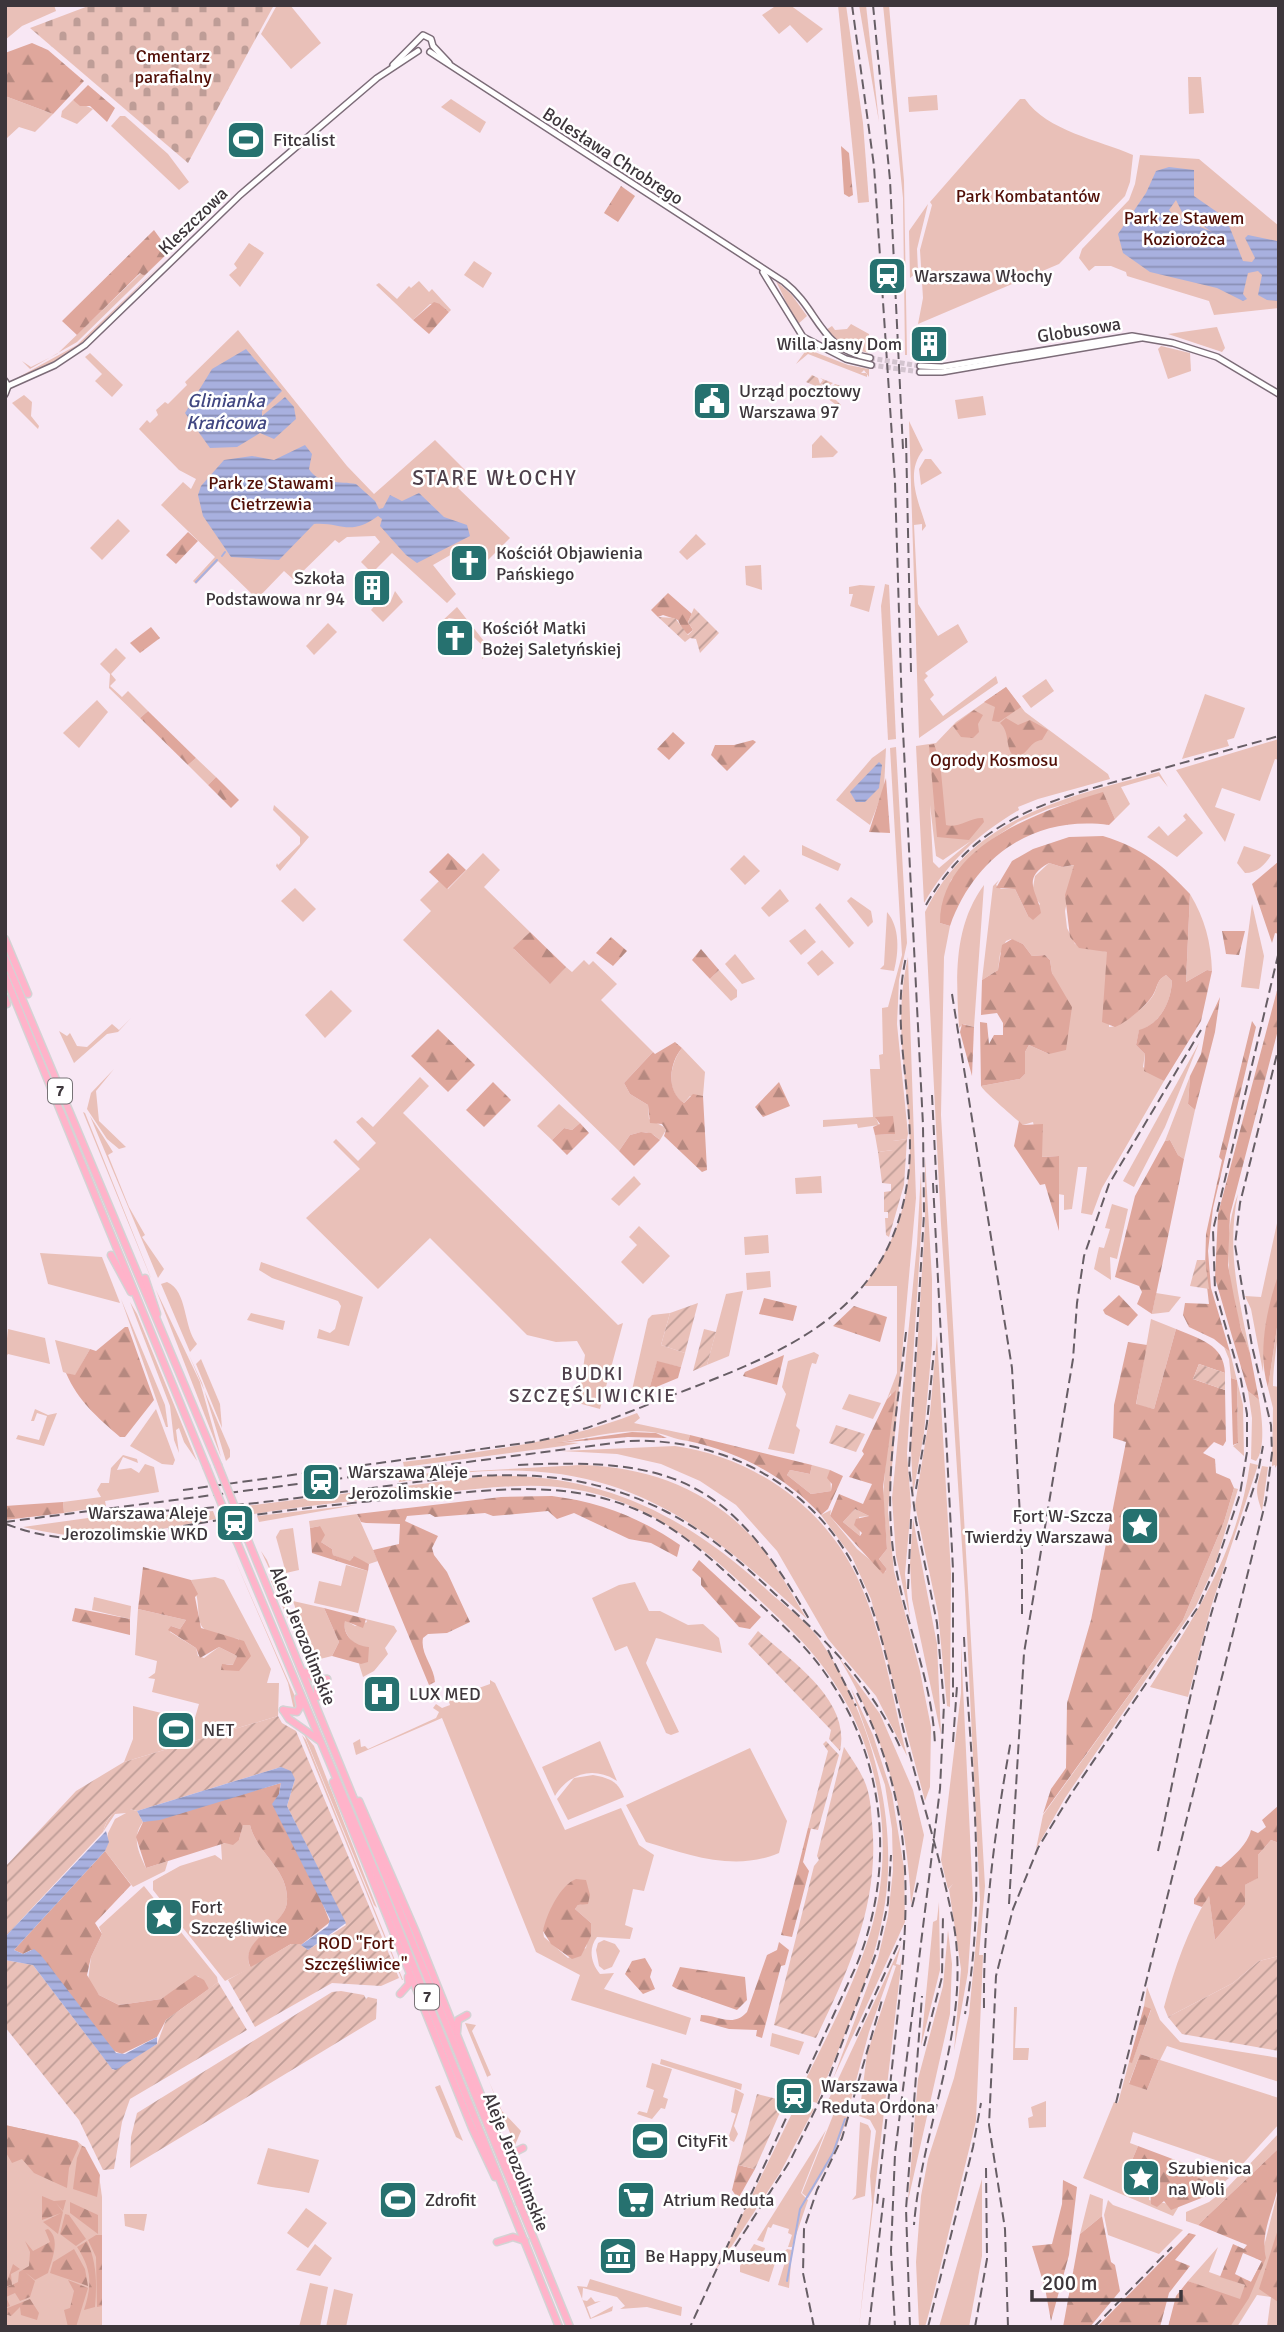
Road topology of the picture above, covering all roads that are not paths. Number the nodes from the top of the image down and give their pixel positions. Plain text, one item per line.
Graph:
1 (415, 43) junction
2 (431, 49) junction
3 (418, 51) junction
4 (393, 65) junction
5 (762, 271) junction
6 (920, 369) tunnel mouth
7 (7, 384) edge
8 (5, 394) edge
9 (1279, 394) edge
10 (5, 939) edge
11 (5, 958) edge
12 (5, 976) edge
13 (28, 994) dead end
14 (22, 1008) junction
15 (92, 1178) junction
16 (111, 1255) dead end
17 (145, 1278) dead end
18 (156, 1283) dead end
19 (152, 1294) junction
20 (141, 1309) junction
21 (159, 1326) junction
22 (299, 1662) junction
23 (296, 1686) junction
24 (320, 1713) junction
25 (320, 1741) junction
26 (331, 1767) junction
27 (345, 1775) junction
28 (386, 1890) junction
29 (409, 1972) junction
30 (400, 1994) dead end
31 (467, 2015) dead end
32 (457, 2034) junction
33 (474, 2103) junction
34 (523, 2148) dead end
35 (509, 2162) junction
36 (503, 2191) junction
37 (519, 2206) junction
38 (516, 2221) junction
39 (508, 2238) junction
40 (525, 2241) junction
41 (497, 2242) dead end
42 (559, 2327) edge
43 (570, 2327) edge

1 - 2 main road
1 - 3 main road
1 - 4 main road, Kleszczowa
2 - 3 main road
2 - 5 main road, Bolesława Chrobrego
3 - 4 main road, Kleszczowa
4 - 7 main road, Kleszczowa
5 - 5 main road, Bolesława Chrobrego
6 - 9 main road, Globusowa
7 - 8 main road
10 - 13 main road
11 - 14 main road, Aleje Jerozolimskie / 7
12 - 14 main road, Aleje Jerozolimskie / 7
14 - 15 main road, Aleje Jerozolimskie / 7
15 - 20 main road, Aleje Jerozolimskie / 7
15 - 21 main road, Aleje Jerozolimskie / 7
16 - 20 main road
17 - 19 main road
18 - 19 main road
19 - 21 main road
20 - 23 main road, Aleje Jerozolimskie / 7, bridge
21 - 22 main road, Aleje Jerozolimskie / 7, bridge
22 - 24 main road, Aleje Jerozolimskie / 7
22 - 24 main road
23 - 25 main road, Aleje Jerozolimskie / 7
23 - 25 main road
24 - 27 main road, Aleje Jerozolimskie / 7
25 - 26 main road, Aleje Jerozolimskie / 7
26 - 28 main road, Aleje Jerozolimskie / 7
26 - 29 main road
27 - 28 main road, Aleje Jerozolimskie / 7
27 - 32 main road
28 - 33 main road, Aleje Jerozolimskie / 7
29 - 30 main road
29 - 36 main road
31 - 32 main road
32 - 35 main road
33 - 36 main road, Aleje Jerozolimskie / 7
33 - 37 main road, Aleje Jerozolimskie / 7
34 - 35 main road
35 - 37 main road
36 - 38 main road, Aleje Jerozolimskie / 7
37 - 43 main road, Aleje Jerozolimskie / 7
38 - 39 main road
38 - 40 main road, Aleje Jerozolimskie / 7
39 - 40 main road
39 - 41 main road
40 - 42 main road, Aleje Jerozolimskie / 7

